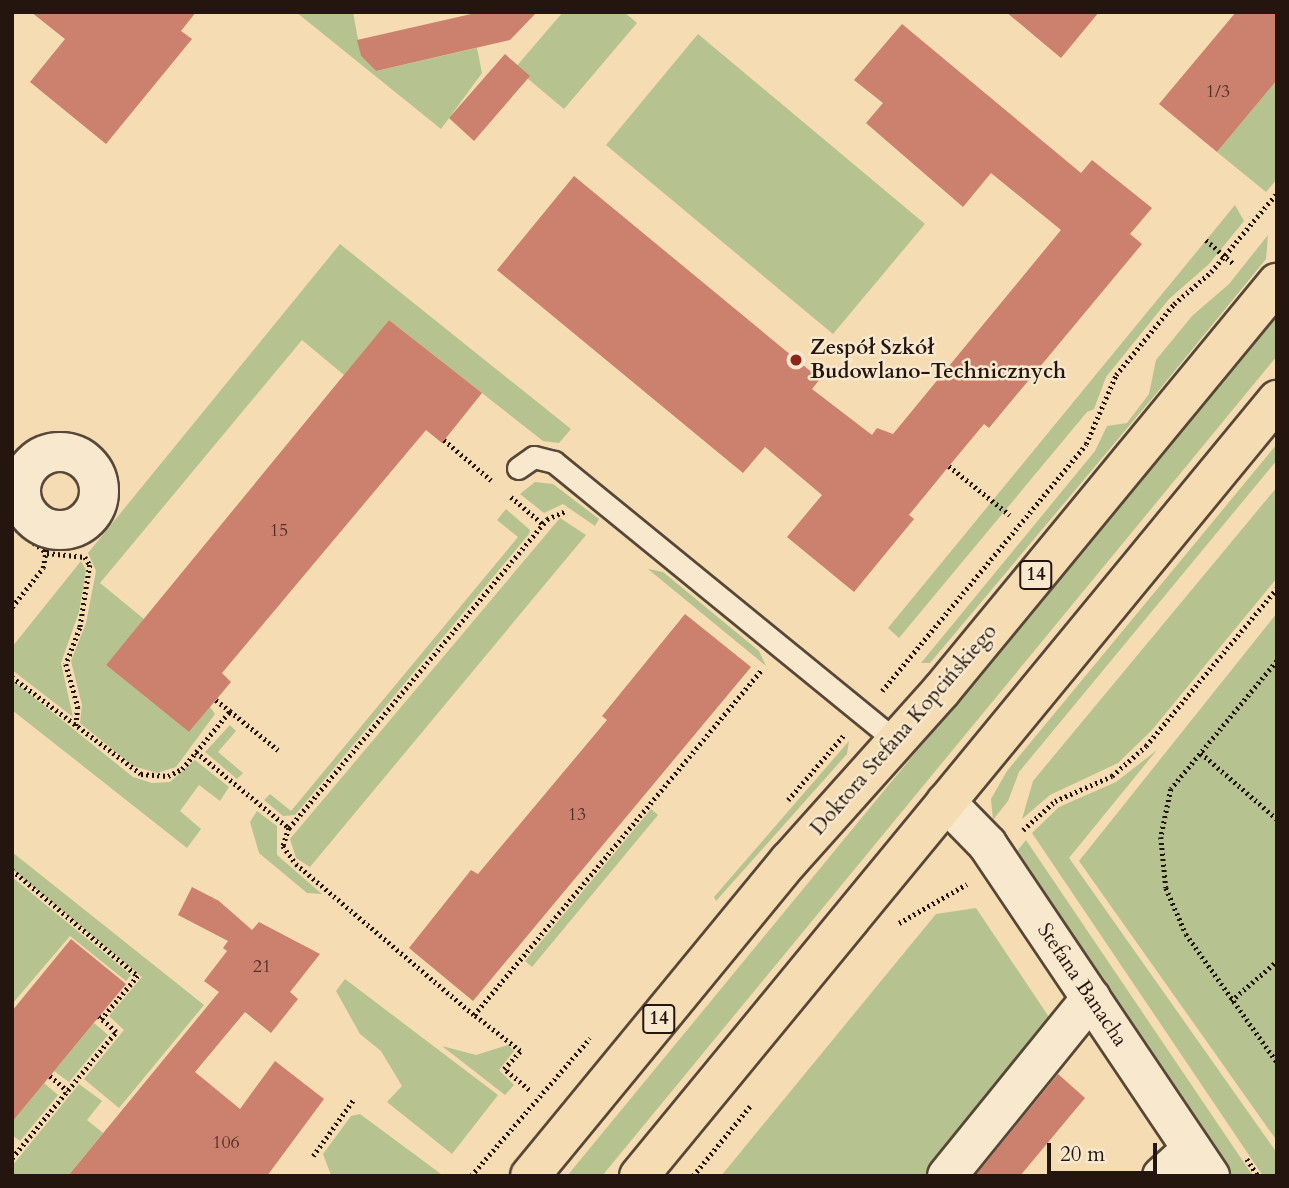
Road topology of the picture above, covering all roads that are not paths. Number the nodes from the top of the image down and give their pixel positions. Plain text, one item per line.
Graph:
1 (1277, 283) edge
2 (1277, 400) edge
3 (518, 468) dead end
4 (18, 469) edge
5 (896, 741) junction
6 (946, 802) junction
7 (1091, 998) junction
8 (1201, 1162) edge
9 (530, 1176) edge
10 (639, 1176) edge
11 (947, 1176) edge
12 (1162, 1176) edge

1 - 5 main road, Doktora Stefana Kopcińskiego / 14
2 - 6 main road
3 - 5 lane
4 - 4 street
5 - 9 main road, Doktora Stefana Kopcińskiego / 14
6 - 7 street, Stefana Banacha
6 - 10 main road
7 - 8 street, Stefana Banacha
7 - 11 street
8 - 12 street

